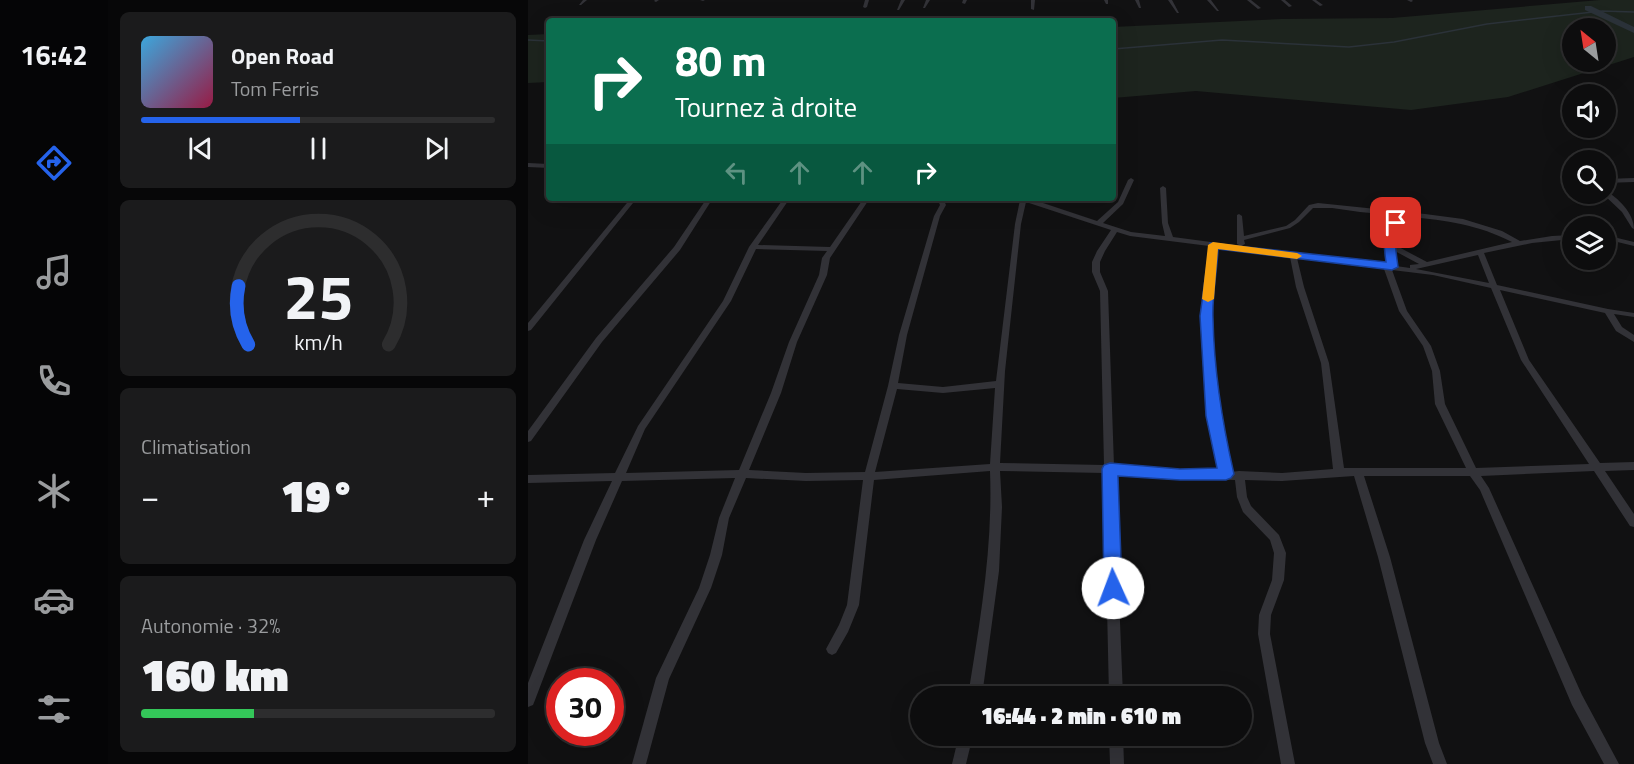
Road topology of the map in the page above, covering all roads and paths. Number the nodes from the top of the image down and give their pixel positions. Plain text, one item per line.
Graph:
1 (585, 0) edge
2 (867, 0) edge
3 (903, 0) edge
4 (928, 0) edge
5 (1033, 0) edge
6 (1137, 0) edge
7 (1170, 0) edge
8 (1209, 0) edge
9 (1249, 0) edge
10 (1283, 0) edge
11 (1314, 0) edge
12 (579, 4) dead end
13 (1321, 5) dead end
14 (865, 6) dead end
15 (1290, 6) dead end
16 (924, 7) dead end
17 (1140, 7) dead end
18 (1259, 8) dead end
19 (898, 9) dead end
20 (1033, 9) dead end
21 (1218, 10) dead end
22 (1178, 12) dead end
23 (528, 165) edge
24 (546, 166) edge
25 (1131, 180) dead end
26 (1634, 180) edge
27 (1616, 181) edge
28 (1163, 188) dead end
29 (632, 201) edge
30 (708, 201) edge
31 (785, 201) edge
32 (865, 201) edge
33 (941, 201) edge
34 (1022, 201) edge
35 (1032, 201) edge
36 (1616, 203) edge
37 (1407, 215) junction
38 (1239, 216) dead end
39 (1098, 223) junction
40 (1634, 227) edge
41 (1115, 230) junction
42 (1562, 238) edge
43 (1240, 239) junction
44 (1170, 240) junction
45 (1616, 240) edge
46 (1517, 242) junction
47 (1634, 244) edge
48 (1213, 245) junction
49 (1389, 245) junction
50 (753, 247) junction
51 (832, 249) junction
52 (1241, 249) junction
53 (1480, 252) junction
54 (1293, 256) junction
55 (1427, 265) junction
56 (1390, 266) junction
57 (1403, 268) junction
58 (1493, 284) junction
59 (1608, 311) junction
60 (1634, 315) edge
61 (528, 328) edge
62 (1634, 339) edge
63 (1000, 384) junction
64 (893, 386) junction
65 (528, 438) edge
66 (1597, 466) junction
67 (1634, 466) edge
68 (995, 467) junction
69 (1110, 469) junction
70 (1339, 472) junction
71 (1358, 472) junction
72 (1473, 472) junction
73 (741, 474) junction
74 (1226, 474) junction
75 (1239, 475) junction
76 (869, 476) junction
77 (619, 477) junction
78 (528, 479) edge
79 (1634, 523) edge
80 (832, 649) dead end
81 (976, 686) edge
82 (1116, 686) edge
83 (528, 700) edge
84 (963, 746) edge
85 (1116, 746) edge
86 (639, 764) edge
87 (959, 764) edge
88 (1117, 764) edge
89 (1288, 764) edge
90 (1440, 764) edge
91 (1612, 764) edge

1 - 12 street
2 - 14 street
3 - 19 street
4 - 16 street
5 - 20 street
6 - 17 street
7 - 22 street
8 - 21 street
9 - 18 street
10 - 15 street
11 - 13 street
23 - 24 street
25 - 39 street
26 - 27 street
28 - 44 street
29 - 61 street
30 - 65 street
31 - 50 street
32 - 51 street
33 - 64 street
34 - 63 street
35 - 39 street
36 - 40 street
37 - 43 street
37 - 46 street
37 - 49 street
38 - 43 street
39 - 41 street
41 - 44 street
41 - 69 street
42 - 46 street
43 - 52 street
44 - 48 street
45 - 47 street
46 - 53 street
48 - 52 street
48 - 74 street
49 - 55 street
49 - 56 street
50 - 51 street
50 - 77 street
51 - 73 street
52 - 54 street
53 - 55 street
53 - 58 street
54 - 56 street
54 - 70 street
55 - 57 street
56 - 57 street
56 - 72 street
57 - 58 street
58 - 59 street
58 - 66 street
59 - 60 street
59 - 62 street
63 - 64 street
63 - 68 street
64 - 76 street
66 - 67 street
66 - 72 street
66 - 79 street
68 - 69 street
68 - 76 street
68 - 81 street
69 - 74 street
69 - 82 street
70 - 71 street
70 - 75 street
71 - 72 street
71 - 90 street
72 - 91 street
73 - 76 street
73 - 77 street
73 - 86 street
74 - 75 street
75 - 89 street
76 - 80 street
77 - 78 street
77 - 83 street
84 - 87 street
85 - 88 street

